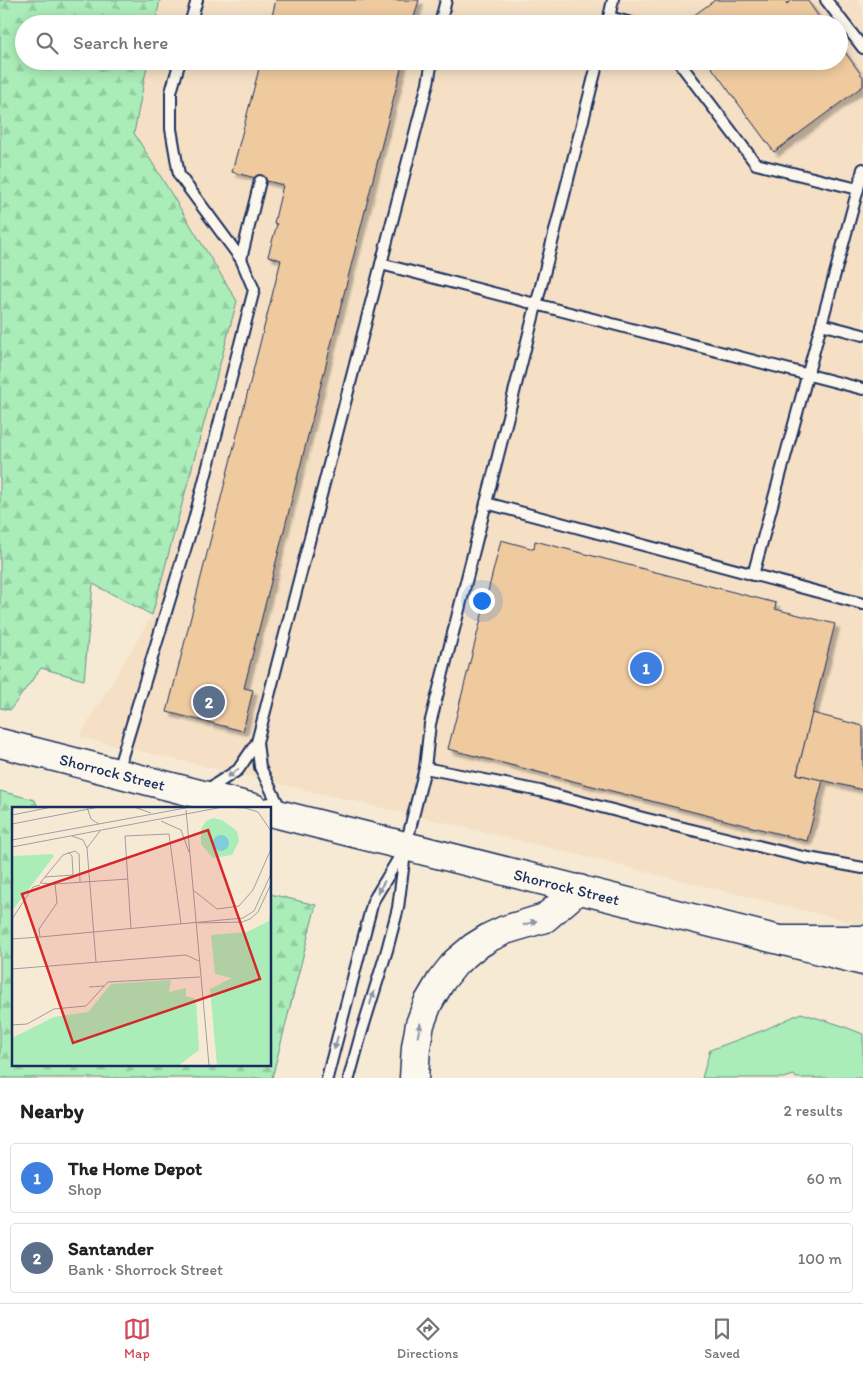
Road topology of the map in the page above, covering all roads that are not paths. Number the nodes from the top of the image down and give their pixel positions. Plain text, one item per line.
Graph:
1 (197, 0) edge
2 (446, 0) edge
3 (613, 0) edge
4 (826, 0) edge
5 (193, 15) edge
6 (442, 15) edge
7 (609, 15) edge
8 (838, 15) edge
9 (848, 29) edge
10 (863, 48) edge
11 (177, 70) edge
12 (430, 70) edge
13 (596, 70) edge
14 (685, 70) edge
15 (863, 169) edge
16 (260, 181) dead end
17 (858, 189) junction
18 (241, 259) junction
19 (381, 264) junction
20 (537, 304) junction
21 (821, 324) junction
22 (863, 335) edge
23 (807, 374) junction
24 (863, 389) edge
25 (486, 503) junction
26 (753, 574) junction
27 (863, 604) edge
28 (257, 742) junction
29 (0, 744) edge
30 (425, 768) junction
31 (116, 774) junction
32 (200, 794) junction
33 (250, 807) edge
34 (277, 814) edge
35 (406, 846) junction
36 (863, 868) edge
37 (579, 889) junction
38 (783, 940) junction
39 (863, 940) edge
40 (863, 960) edge
41 (327, 1078) edge
42 (349, 1078) edge
43 (414, 1078) edge

1 - 5 lane
2 - 6 lane
3 - 7 lane
4 - 8 lane
9 - 10 lane
11 - 18 lane
12 - 19 lane
13 - 20 lane
14 - 17 lane
15 - 17 lane
16 - 18 lane
17 - 21 lane
18 - 31 lane
19 - 20 lane
19 - 28 lane
20 - 23 lane
20 - 25 lane
21 - 22 lane
21 - 23 lane
23 - 24 lane
23 - 26 lane
25 - 26 lane
25 - 30 lane
26 - 27 lane
28 -> 32 lane
28 - 34 lane
29 - 31 main road, Shorrock Street
30 - 35 lane
30 - 36 lane
31 - 32 main road, Shorrock Street
32 - 33 main road, Shorrock Street
34 - 35 main road, Shorrock Street
35 - 37 main road, Shorrock Street
35 -> 41 lane
42 -> 35 lane
37 - 38 main road, Shorrock Street
43 -> 37 main road
38 - 39 main road
38 - 40 main road, Shorrock Street

